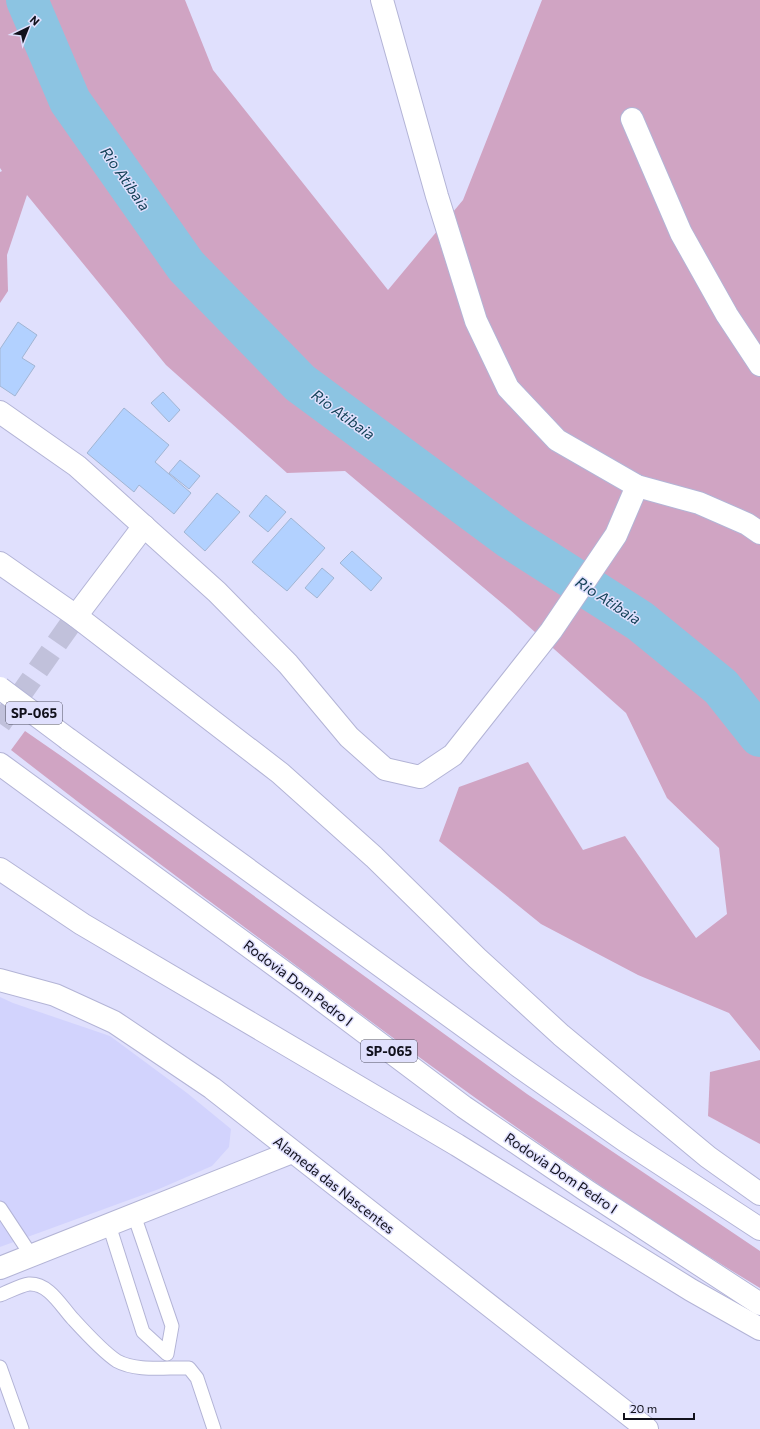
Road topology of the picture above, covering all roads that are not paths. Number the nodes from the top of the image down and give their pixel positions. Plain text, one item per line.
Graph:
1 (382, 0) edge
2 (632, 119) dead end
3 (760, 366) edge
4 (0, 412) edge
5 (637, 486) junction
6 (144, 526) junction
7 (760, 533) edge
8 (0, 563) edge
9 (76, 616) junction
10 (0, 688) edge
11 (0, 764) edge
12 (0, 869) edge
13 (0, 980) edge
14 (292, 1152) junction
15 (760, 1194) edge
16 (0, 1208) edge
17 (134, 1215) junction
18 (109, 1225) junction
19 (760, 1229) edge
20 (31, 1255) junction
21 (0, 1268) edge
22 (0, 1295) edge
23 (760, 1304) edge
24 (760, 1329) edge
25 (167, 1354) junction
26 (0, 1367) edge
27 (171, 1367) junction
28 (22, 1429) edge
29 (214, 1429) edge
30 (647, 1429) edge

1 - 5 main road
2 - 3 main road
4 - 6 main road
5 - 6 main road
5 - 7 main road
6 - 9 main road
8 - 9 main road
9 - 15 main road
10 - 19 main road, SP-065, bridge
11 - 23 main road, Rodovia Dom Pedro I / SP-065
12 - 24 main road
13 - 14 main road, Alameda das Nascentes
14 - 17 main road
14 - 30 main road, Alameda das Nascentes
16 - 20 lane
17 - 18 main road
17 - 25 lane
18 - 20 main road
18 - 25 lane
20 - 21 main road
22 - 27 lane
25 - 27 lane
26 - 28 lane
27 - 29 lane

